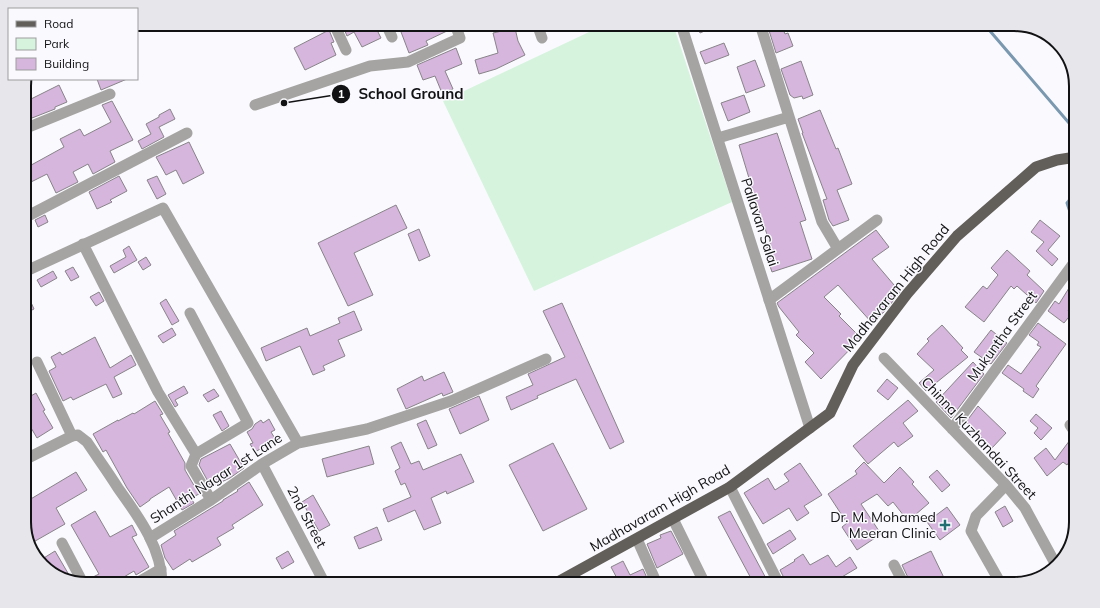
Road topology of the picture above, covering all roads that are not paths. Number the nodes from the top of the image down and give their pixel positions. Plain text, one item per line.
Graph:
1 (337, 31) edge
2 (389, 31) edge
3 (457, 31) edge
4 (540, 31) edge
5 (683, 31) edge
6 (762, 31) edge
7 (392, 37) dead end
8 (542, 38) dead end
9 (346, 50) dead end
10 (110, 94) dead end
11 (255, 105) dead end
12 (789, 117) junction
13 (31, 126) edge
14 (187, 133) dead end
15 (718, 138) junction
16 (1069, 158) edge
17 (31, 214) edge
18 (877, 220) dead end
19 (83, 244) junction
20 (838, 249) junction
21 (31, 269) edge
22 (1069, 270) edge
23 (769, 300) junction
24 (190, 313) dead end
25 (884, 358) dead end
26 (546, 359) dead end
27 (37, 362) dead end
28 (810, 428) junction
29 (952, 429) junction
30 (72, 436) junction
31 (298, 443) junction
32 (196, 454) junction
33 (31, 456) edge
34 (262, 464) junction
35 (1006, 484) junction
36 (730, 487) junction
37 (211, 500) junction
38 (673, 519) junction
39 (150, 538) junction
40 (637, 539) junction
41 (62, 543) dead end
42 (1054, 559) edge
43 (894, 565) dead end
44 (161, 569) junction
45 (77, 577) edge
46 (147, 577) edge
47 (162, 577) edge
48 (321, 577) edge
49 (567, 577) edge
50 (654, 577) edge
51 (702, 577) edge
52 (775, 577) edge
53 (900, 577) edge
54 (997, 577) edge

1 - 9 street
2 - 7 street
3 - 11 street
4 - 8 street
5 - 15 street, Pallavan Salai
6 - 12 street
10 - 13 street
12 - 15 street
12 - 20 street
14 - 17 street
15 - 23 street, Pallavan Salai
16 - 28 main road, Madhavaram High Road
18 - 20 street
19 - 21 street
19 - 31 street
19 - 32 street
20 - 23 street
22 - 29 street, Mukuntha Street
23 - 28 street, Pallavan Salai
24 - 32 street
25 - 29 street, Chinna Kuzhandai Street
26 - 31 street, Shanthi Nagar 1st Lane
27 - 30 street
28 - 36 main road, Madhavaram High Road
29 - 35 street, Chinna Kuzhandai Street
30 - 33 street
30 - 39 street
31 - 34 street, Shanthi Nagar 1st Lane
32 - 37 street
34 - 37 street, Shanthi Nagar 1st Lane
34 - 48 street, 2nd Street
35 - 42 street, Chinna Kuzhandai Street
35 - 54 street
36 - 38 main road, Madhavaram High Road
36 - 52 street
37 - 39 street, Shanthi Nagar 1st Lane
38 - 40 main road, Madhavaram High Road
38 - 51 street
39 - 44 street
40 - 49 main road, Madhavaram High Road
40 - 50 street
41 - 45 street
43 - 53 street
44 - 46 street
44 - 47 street

